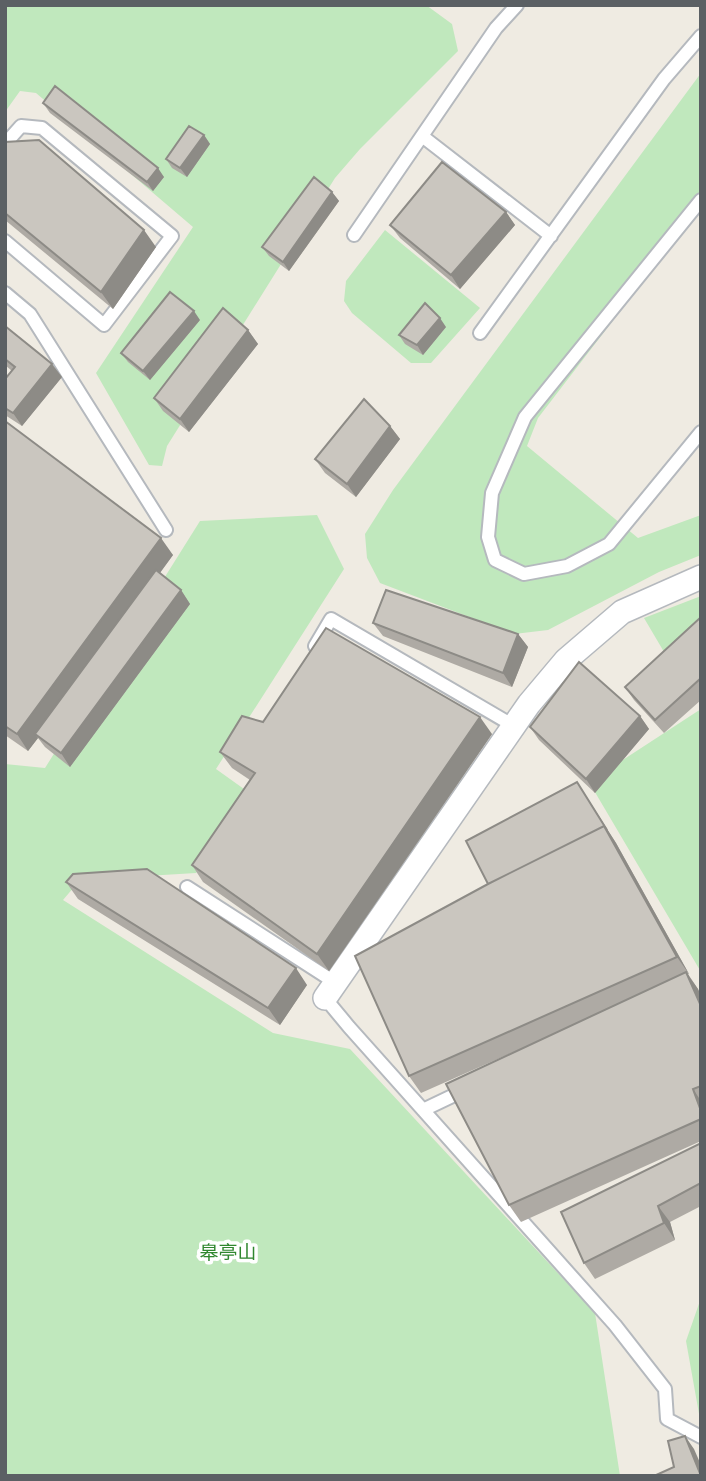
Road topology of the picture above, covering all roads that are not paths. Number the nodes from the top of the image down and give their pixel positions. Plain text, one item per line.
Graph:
1 (517, 5) edge
2 (701, 36) edge
3 (422, 135) junction
4 (5, 144) edge
5 (701, 200) edge
6 (354, 235) dead end
7 (551, 236) junction
8 (5, 242) edge
9 (5, 293) edge
10 (480, 333) dead end
11 (701, 432) edge
12 (166, 530) dead end
13 (701, 577) edge
14 (306, 662) edge
15 (514, 726) junction
16 (187, 887) dead end
17 (331, 990) junction
18 (473, 1086) edge
19 (423, 1110) junction
20 (701, 1437) edge

1 - 3 lane
2 - 7 lane
3 - 6 lane
3 - 7 lane
4 - 8 lane
5 - 11 lane
7 - 10 lane
9 - 12 lane
13 - 15 street
14 - 15 lane
15 - 17 street
16 - 17 lane
17 - 19 lane
18 - 19 lane
19 - 20 lane

